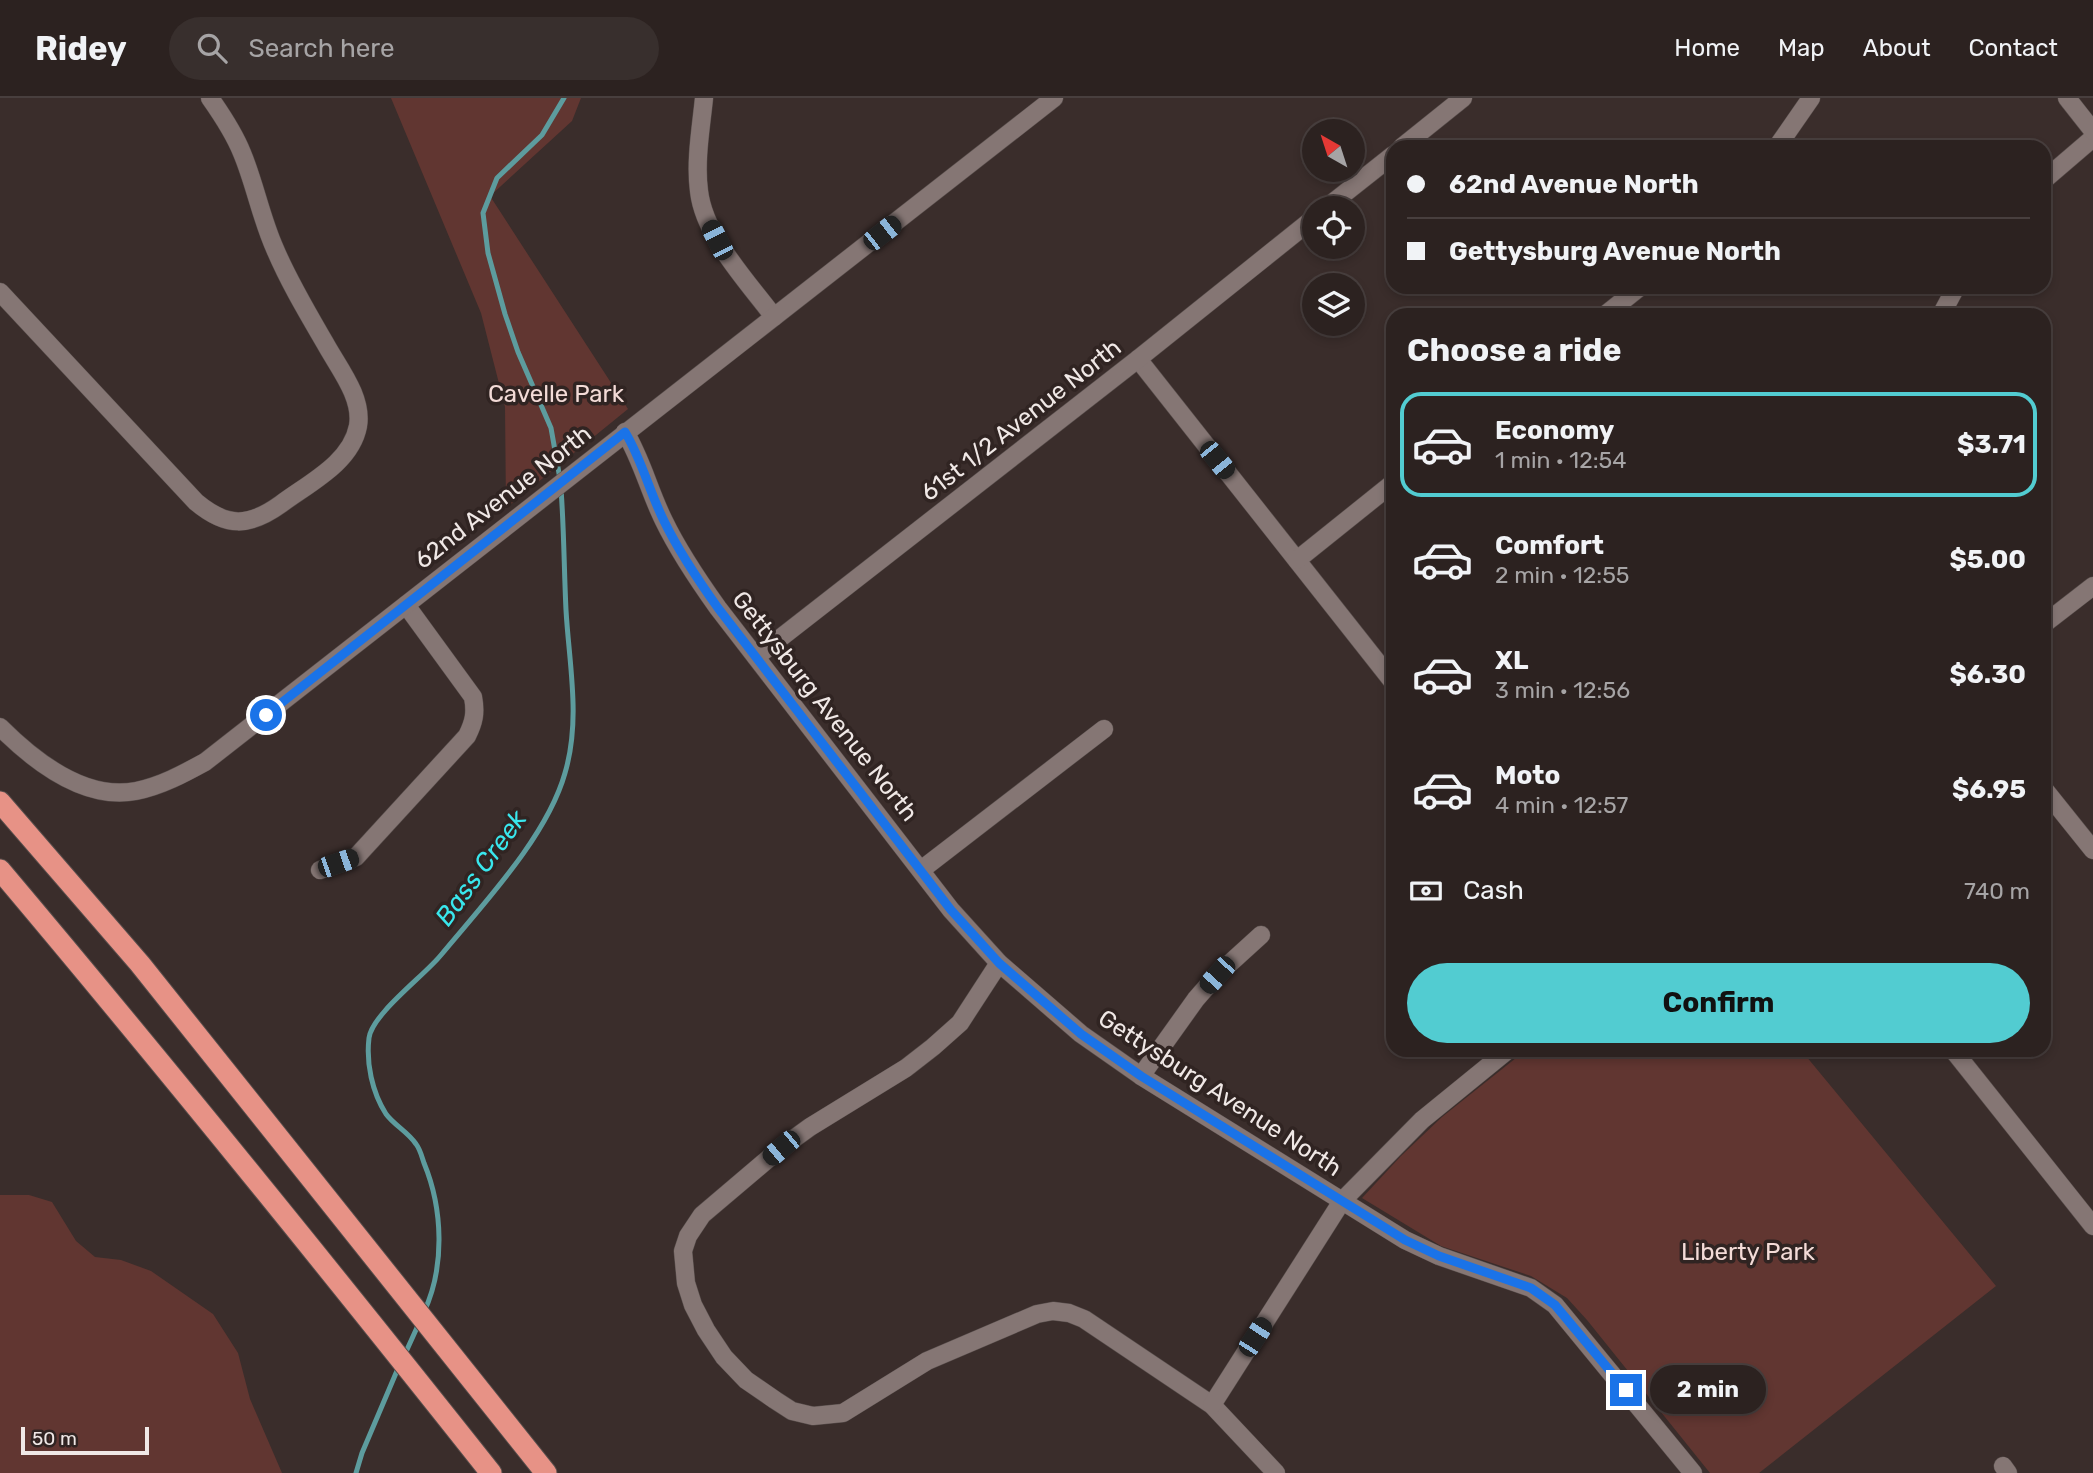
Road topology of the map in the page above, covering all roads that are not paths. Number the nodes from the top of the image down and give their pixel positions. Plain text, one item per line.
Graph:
1 (210, 98) edge
2 (704, 98) edge
3 (1054, 98) edge
4 (1463, 98) edge
5 (1811, 98) edge
6 (2067, 98) edge
7 (2093, 131) edge
8 (2093, 138) edge
9 (1411, 140) edge
10 (1781, 140) edge
11 (1386, 161) edge
12 (2051, 174) edge
13 (1341, 196) edge
14 (1302, 228) edge
15 (0, 292) edge
16 (1631, 294) edge
17 (1614, 308) edge
18 (774, 317) junction
19 (1138, 359) junction
20 (625, 432) junction
21 (1386, 489) edge
22 (1297, 559) junction
23 (2093, 586) edge
24 (406, 605) junction
25 (2051, 619) edge
26 (756, 657) junction
27 (1386, 673) edge
28 (0, 727) edge
29 (1104, 729) dead end
30 (2051, 798) edge
31 (0, 802) edge
32 (2093, 850) edge
33 (0, 870) edge
34 (320, 870) dead end
35 (921, 870) junction
36 (1261, 935) dead end
37 (999, 963) junction
38 (1499, 1057) edge
39 (1959, 1057) edge
40 (1141, 1076) junction
41 (1342, 1201) junction
42 (2093, 1226) edge
43 (1212, 1405) junction
44 (491, 1473) edge
45 (547, 1473) edge
46 (1276, 1473) edge
47 (1693, 1473) edge

1 - 15 street
2 - 18 street
3 - 18 street, 62nd Avenue North
4 - 9 street
5 - 10 street
6 - 7 street
8 - 12 street
11 - 13 street
14 - 19 street, 61st 1/2 Avenue North
16 - 17 street
18 - 20 street, 62nd Avenue North
19 - 22 street
19 - 26 street, 61st 1/2 Avenue North
20 - 24 street, 62nd Avenue North
20 - 26 street, Gettysburg Avenue North
21 - 22 street
22 - 27 street
23 - 25 street
24 - 28 street, 62nd Avenue North
24 - 34 street
26 - 35 street, Gettysburg Avenue North
29 - 35 street
30 - 32 street
31 - 45 highway
33 - 44 highway
35 - 37 street, Gettysburg Avenue North
36 - 40 street
37 - 40 street, Gettysburg Avenue North
37 - 43 street
38 - 41 street
39 - 42 street
40 - 41 street, Gettysburg Avenue North
41 - 43 street
41 - 47 street, Gettysburg Avenue North
43 - 46 street

